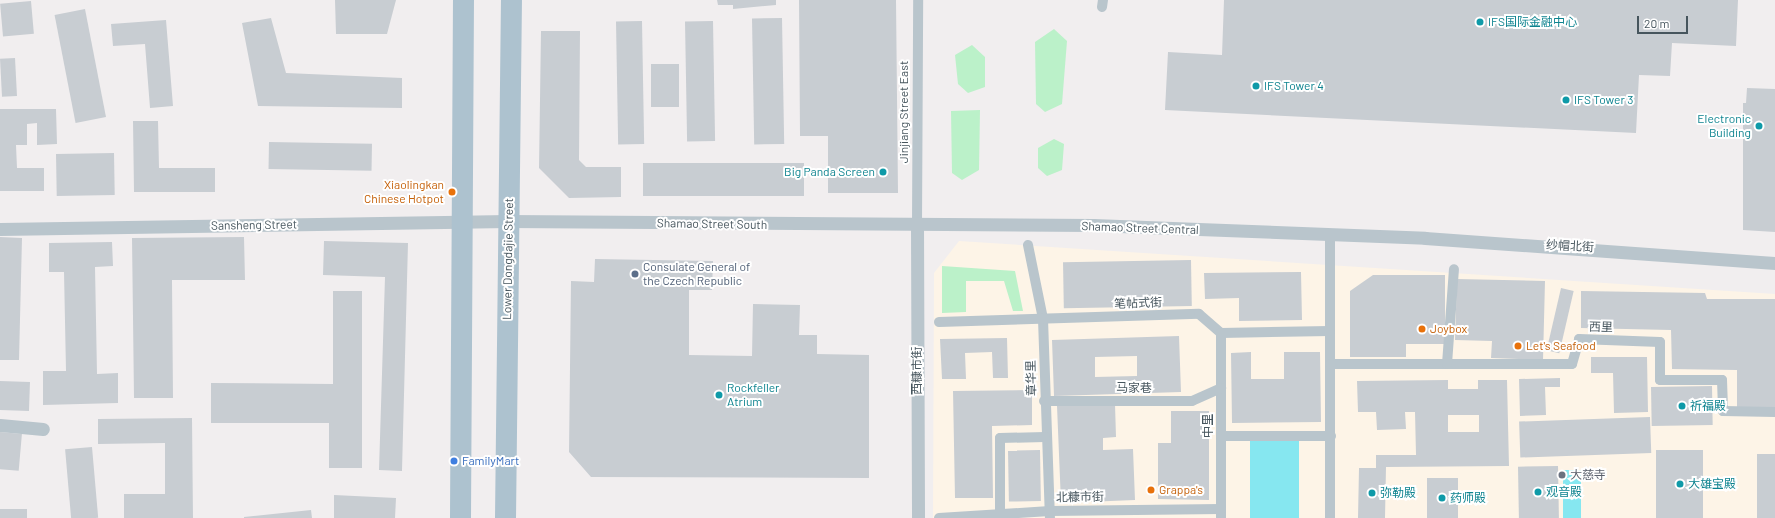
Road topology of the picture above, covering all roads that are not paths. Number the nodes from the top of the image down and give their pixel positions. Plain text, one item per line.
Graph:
1 (463, 0) edge
2 (511, 0) edge
3 (918, 0) edge
4 (508, 221) junction
5 (460, 222) junction
6 (917, 225) junction
7 (0, 229) edge
8 (1330, 236) junction
9 (1364, 237) joint
10 (1028, 245) dead end
11 (1775, 263) edge
12 (1454, 269) dead end
13 (1042, 319) junction
14 (939, 322) dead end
15 (1330, 331) junction
16 (1221, 334) junction
17 (1331, 364) junction
18 (1447, 364) junction
19 (1221, 388) junction
20 (1044, 401) junction
21 (1775, 412) edge
22 (0, 425) edge
23 (43, 429) dead end
24 (1221, 436) junction
25 (1331, 436) junction
26 (1046, 437) junction
27 (1221, 513) edge
28 (1050, 514) edge
29 (1148, 514) edge
30 (1000, 515) edge
31 (460, 518) edge
32 (505, 518) edge
33 (918, 518) edge
34 (939, 518) edge
35 (1330, 518) edge

1 - 5 main road
2 - 4 main road, Lower Dongdajie Street
3 - 6 street, Jinjiang Street East
4 - 5 street, Sansheng Street
4 - 6 street, Shamao Street South
4 - 32 main road, Lower Dongdajie Street
5 - 7 street, Sansheng Street
5 - 31 main road
6 - 8 street, Shamao Street Central
6 - 33 street, 西糠市街
8 - 9 street, Shamao Street Central
8 - 15 street
9 - 11 street, 纱帽北街
10 - 13 street, 章华里
12 - 18 street
13 - 14 street, 笔帖式街
13 - 16 street, 笔帖式街
13 - 20 street, 章华里
15 - 16 street
15 - 17 street
16 - 19 street, 中里
17 - 18 street, 西里
17 - 25 street
18 - 21 street, 西里
19 - 20 street, 马家巷
19 - 24 street, 中里
20 - 26 street, 章华里
22 - 23 street
24 - 25 street
24 - 27 street, 中里
25 - 35 street
26 - 28 street, 章华里
26 - 30 street
27 - 29 street, 北糠市街
28 - 29 street, 北糠市街
28 - 30 street, 北糠市街
30 - 34 street, 北糠市街

